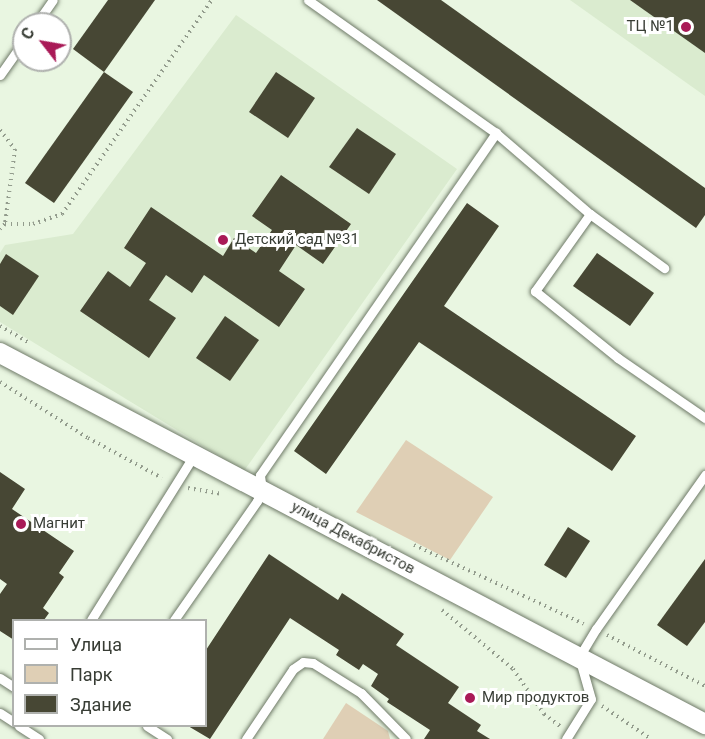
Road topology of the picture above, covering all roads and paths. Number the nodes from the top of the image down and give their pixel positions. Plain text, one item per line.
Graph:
1 (212, 0) edge
2 (308, 0) edge
3 (12, 58) edge
4 (0, 75) edge
5 (0, 130) edge
6 (496, 133) junction
7 (590, 214) junction
8 (5, 224) junction
9 (0, 229) edge
10 (664, 268) dead end
11 (0, 326) edge
12 (31, 344) dead end
13 (0, 353) edge
14 (0, 382) edge
15 (705, 418) edge
16 (194, 454) junction
17 (705, 475) edge
18 (173, 485) junction
19 (262, 490) junction
20 (226, 495) dead end
21 (404, 541) dead end
22 (432, 603) dead end
23 (92, 619) edge
24 (175, 619) edge
25 (596, 629) junction
26 (579, 657) junction
27 (705, 686) edge
28 (591, 699) junction
29 (705, 724) edge
30 (21, 727) edge
31 (149, 727) edge
32 (568, 736) edge
33 (39, 739) edge
34 (167, 739) edge
35 (246, 739) edge
36 (406, 739) edge
37 (651, 739) edge

1 - 8 path
2 - 6 lane
3 - 4 lane
5 - 8 path
6 - 7 lane
6 - 19 lane
7 - 10 lane
7 - 15 lane
8 - 9 path
11 - 12 path
13 - 16 street, улица Декабристов
14 - 18 path
16 - 18 lane
16 - 19 street, улица Декабристов
17 - 25 lane
18 - 20 path
18 - 23 lane
19 - 24 lane
19 - 26 street, улица Декабристов
21 - 25 path
22 - 32 path
25 - 26 lane
25 - 27 path
26 - 28 lane
26 - 29 street, улица Декабристов
28 - 32 lane
28 - 37 path
30 - 33 lane
31 - 34 lane
35 - 36 lane

